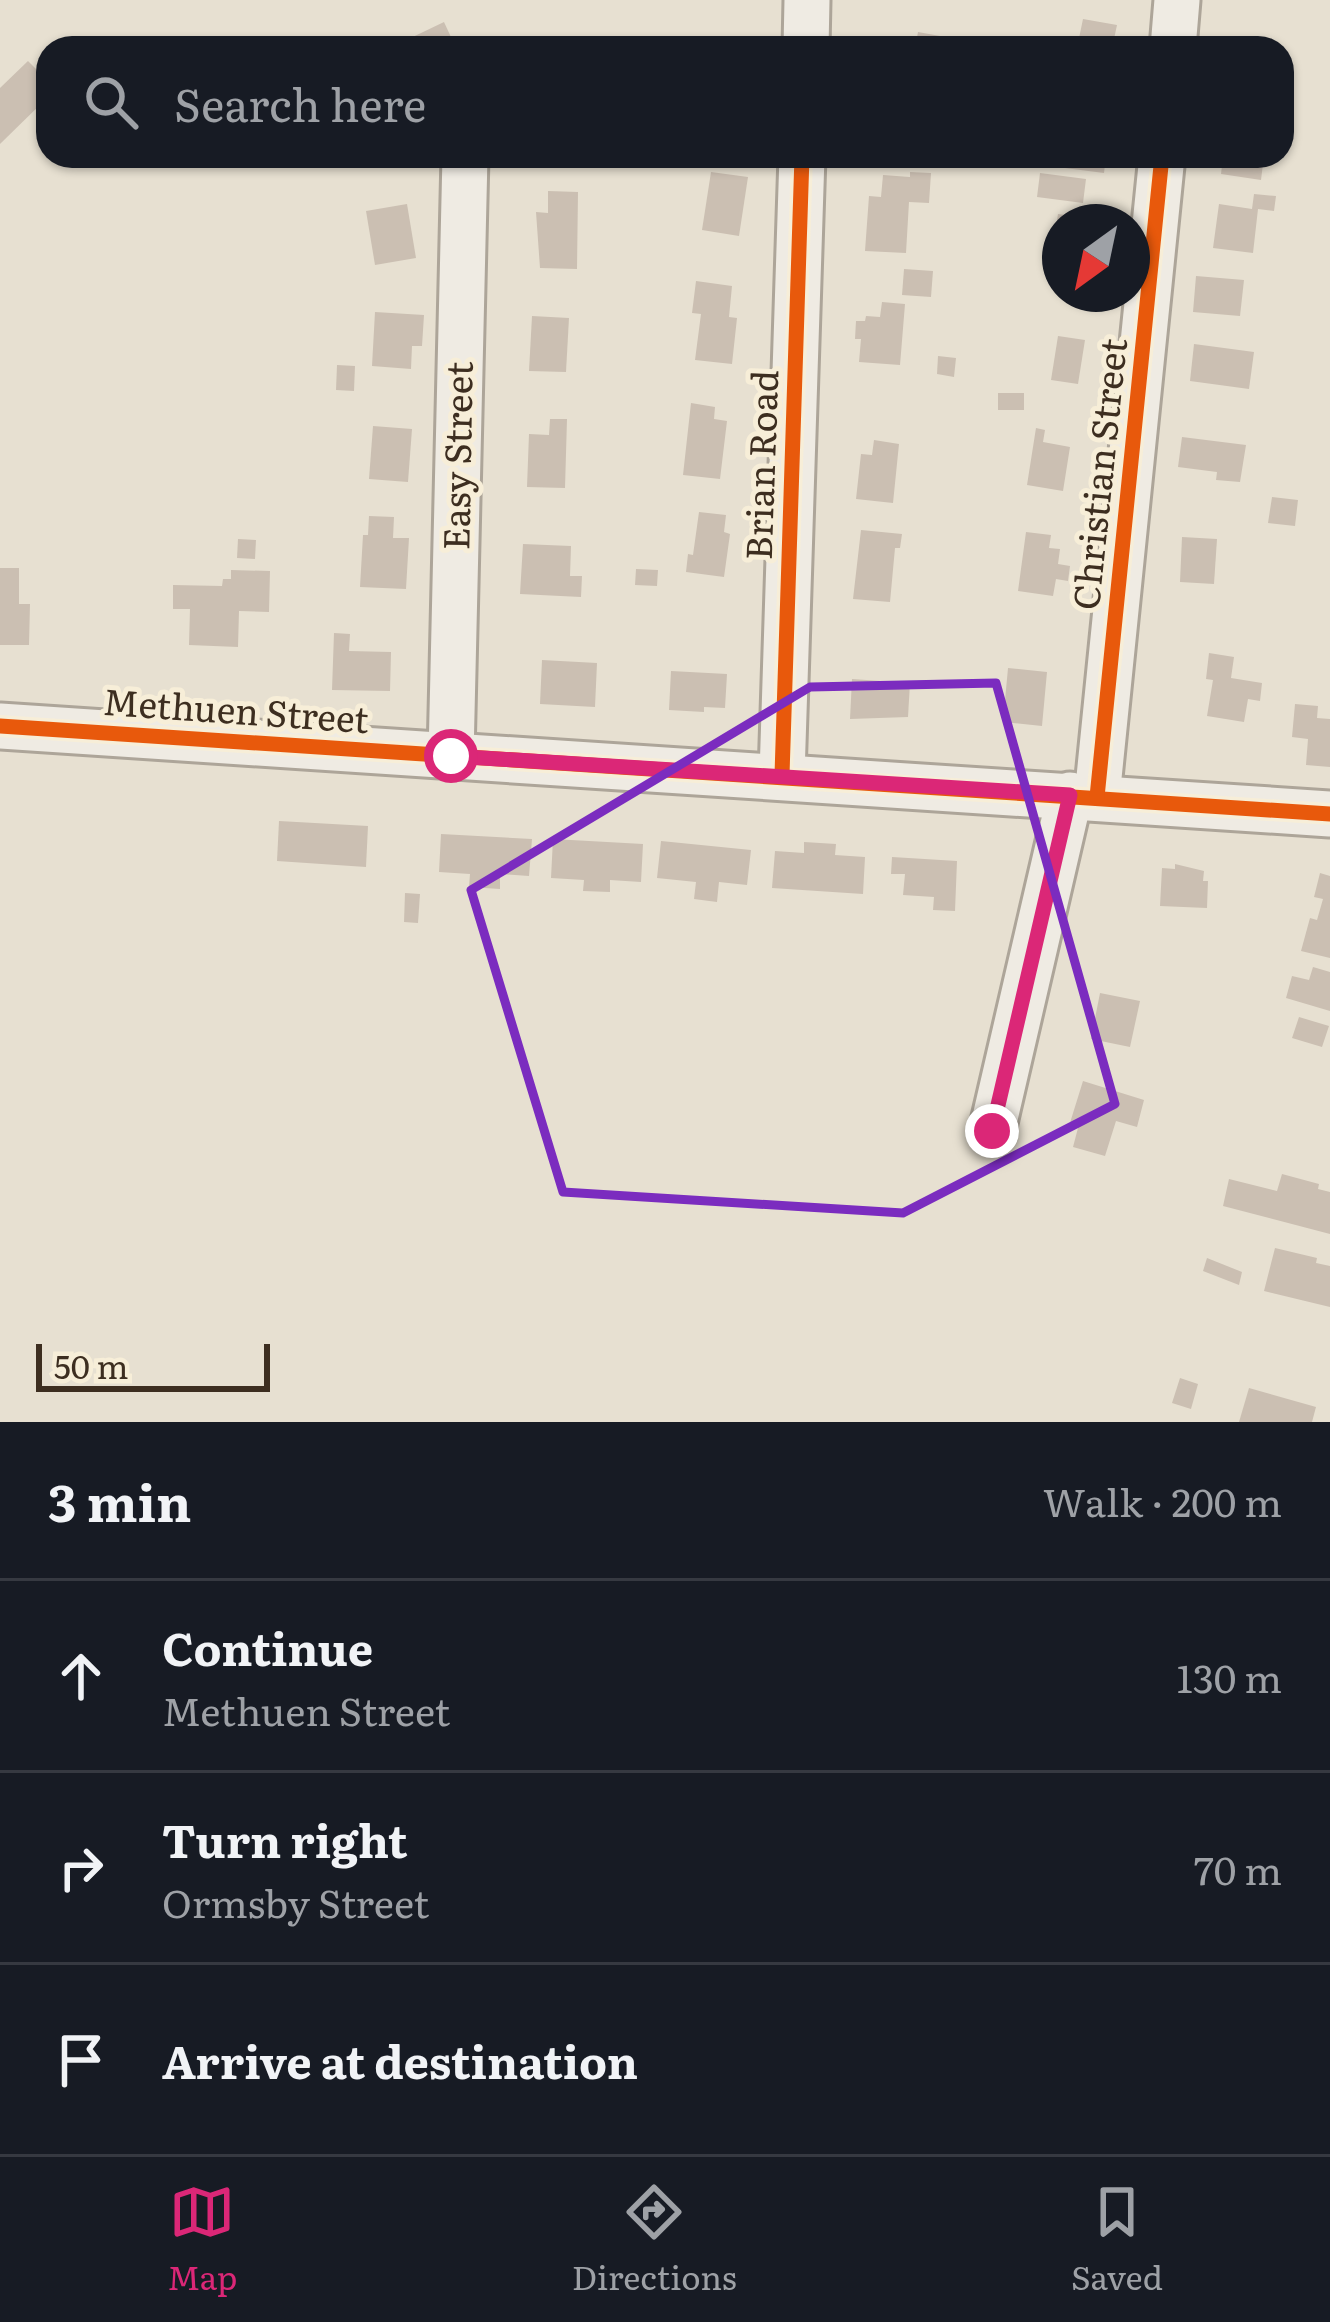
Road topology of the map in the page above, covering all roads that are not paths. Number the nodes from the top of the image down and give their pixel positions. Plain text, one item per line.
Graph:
1 (807, 0) edge
2 (1178, 0) edge
3 (806, 36) edge
4 (1174, 36) edge
5 (465, 168) edge
6 (802, 168) edge
7 (1161, 168) edge
8 (0, 726) edge
9 (451, 756) junction
10 (782, 775) junction
11 (1084, 796) junction
12 (1330, 814) edge
13 (992, 1131) dead end

1 - 3 street
2 - 4 street
5 - 9 street, Easy Street
6 - 10 street, Brian Road
7 - 11 street, Christian Street
8 - 9 street, Methuen Street
9 - 10 street, Methuen Street
10 - 11 street, Methuen Street
11 - 12 street, Methuen Street
11 - 13 street, Christian Street

